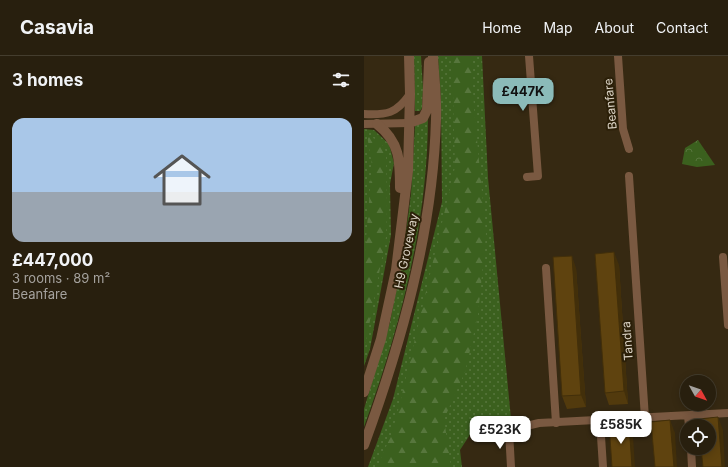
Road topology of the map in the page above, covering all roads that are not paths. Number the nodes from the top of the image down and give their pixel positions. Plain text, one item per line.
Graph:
1 (409, 56) edge
2 (432, 56) edge
3 (529, 56) edge
4 (618, 56) edge
5 (410, 94) junction
6 (364, 114) edge
7 (409, 123) junction
8 (364, 124) edge
9 (377, 124) junction
10 (629, 149) dead end
11 (629, 176) dead end
12 (527, 177) dead end
13 (400, 238) junction
14 (723, 257) dead end
15 (546, 268) dead end
16 (728, 325) edge
17 (364, 392) edge
18 (728, 413) edge
19 (688, 416) junction
20 (645, 418) junction
21 (688, 419) edge
22 (600, 421) junction
23 (556, 423) junction
24 (509, 431) junction
25 (489, 436) dead end
26 (364, 445) edge
27 (691, 455) edge
28 (511, 467) edge
29 (603, 467) edge
30 (692, 467) edge

1 - 5 street, H9 Groveway
2 - 7 street
2 - 26 street, H9 Groveway
3 - 12 street
4 - 10 street, Beanfare
5 - 6 street
5 - 7 street, H9 Groveway
7 - 9 street
7 - 13 street, H9 Groveway
8 - 9 street
9 - 13 street
11 - 20 street, Tandra
13 - 17 street, H9 Groveway
14 - 16 street
15 - 23 street
18 - 19 street
19 - 20 street
19 - 21 street
20 - 22 street
22 - 23 street
22 - 29 street
23 - 24 street
24 - 25 street
24 - 28 street
27 - 30 street

